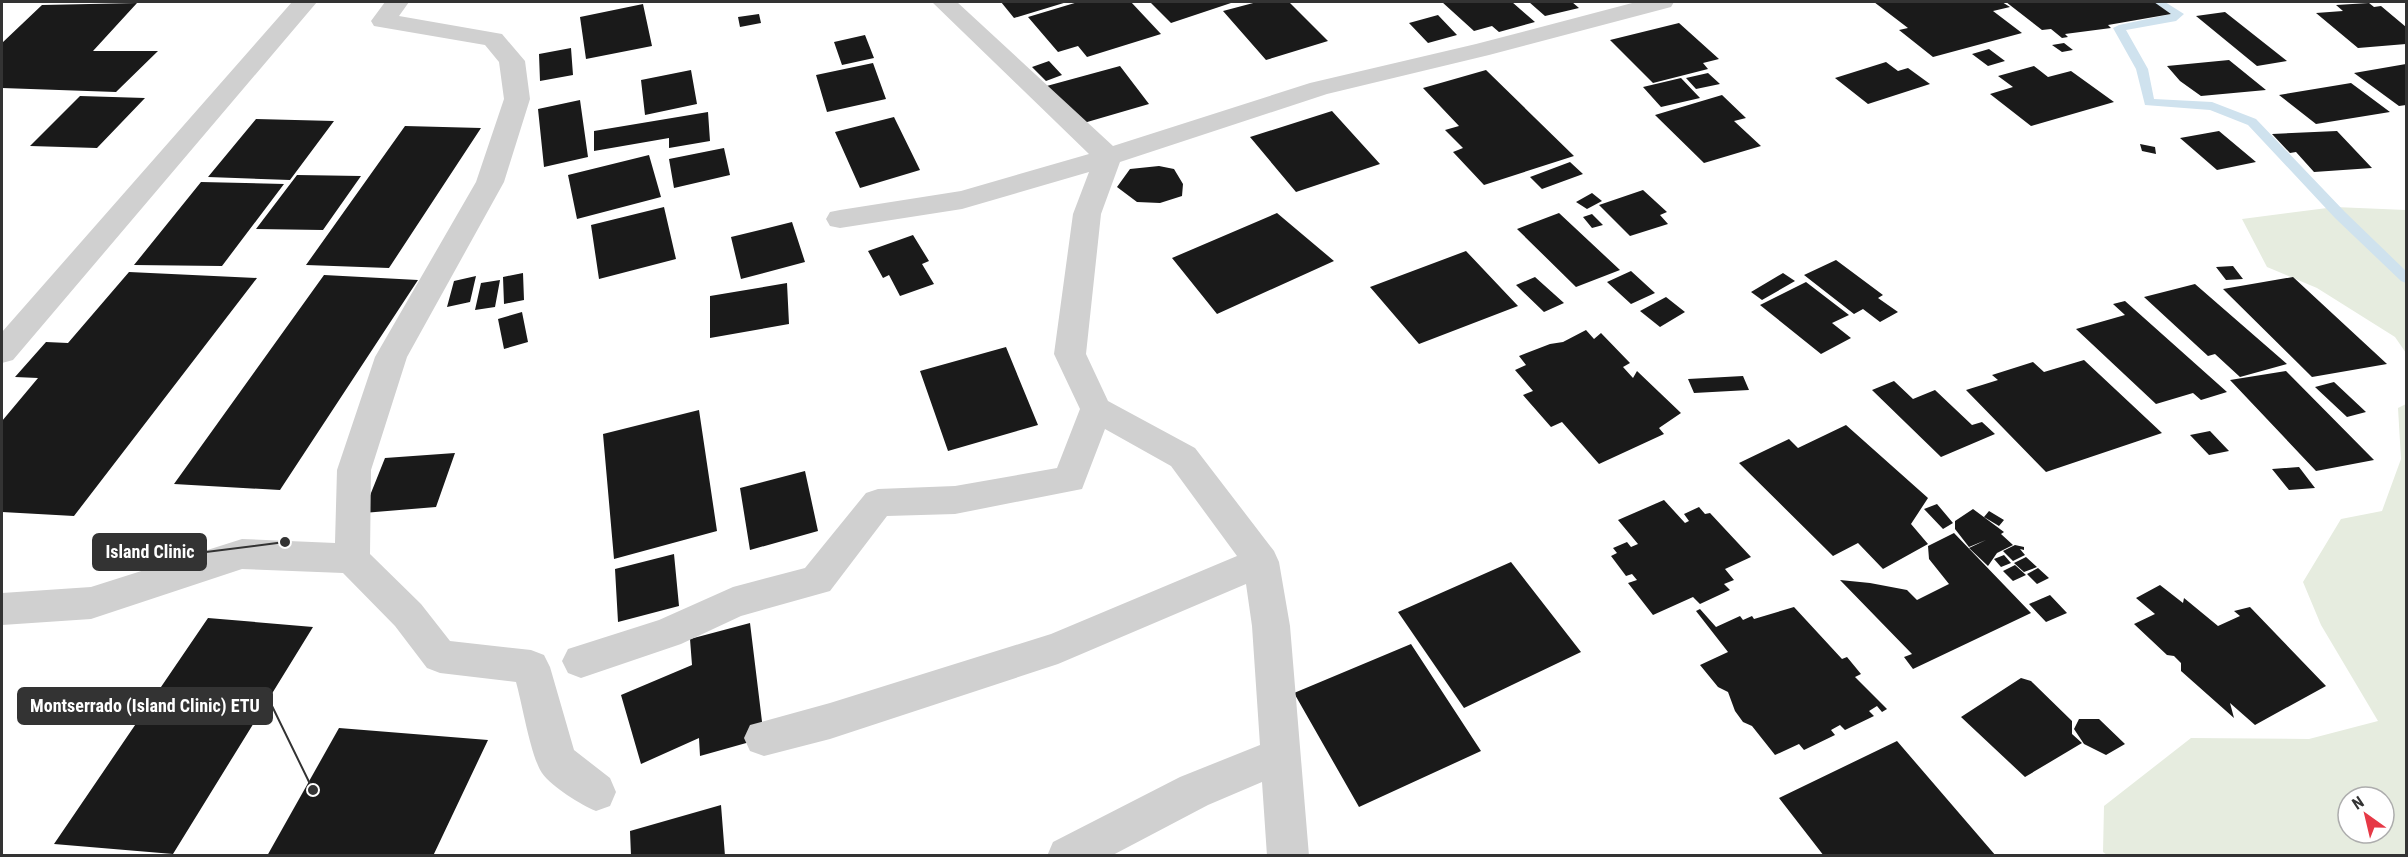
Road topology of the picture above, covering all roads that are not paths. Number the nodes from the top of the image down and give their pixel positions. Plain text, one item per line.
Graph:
1 (305, 2) edge
2 (397, 2) edge
3 (944, 2) edge
4 (1662, 2) edge
5 (1108, 157) junction
6 (840, 219) dead end
7 (2, 352) edge
8 (1096, 409) junction
9 (352, 559) junction
10 (1261, 562) junction
11 (2, 609) edge
12 (581, 661) dead end
13 (764, 738) dead end
14 (1281, 755) junction
15 (596, 792) dead end
16 (1068, 855) edge
17 (1288, 855) edge

1 - 7 street
2 - 9 street
3 - 5 street
4 - 5 street
5 - 6 street
5 - 8 street
8 - 10 street
8 - 12 street
9 - 11 street
9 - 15 street
10 - 13 street
10 - 14 street
14 - 16 street
14 - 17 street

